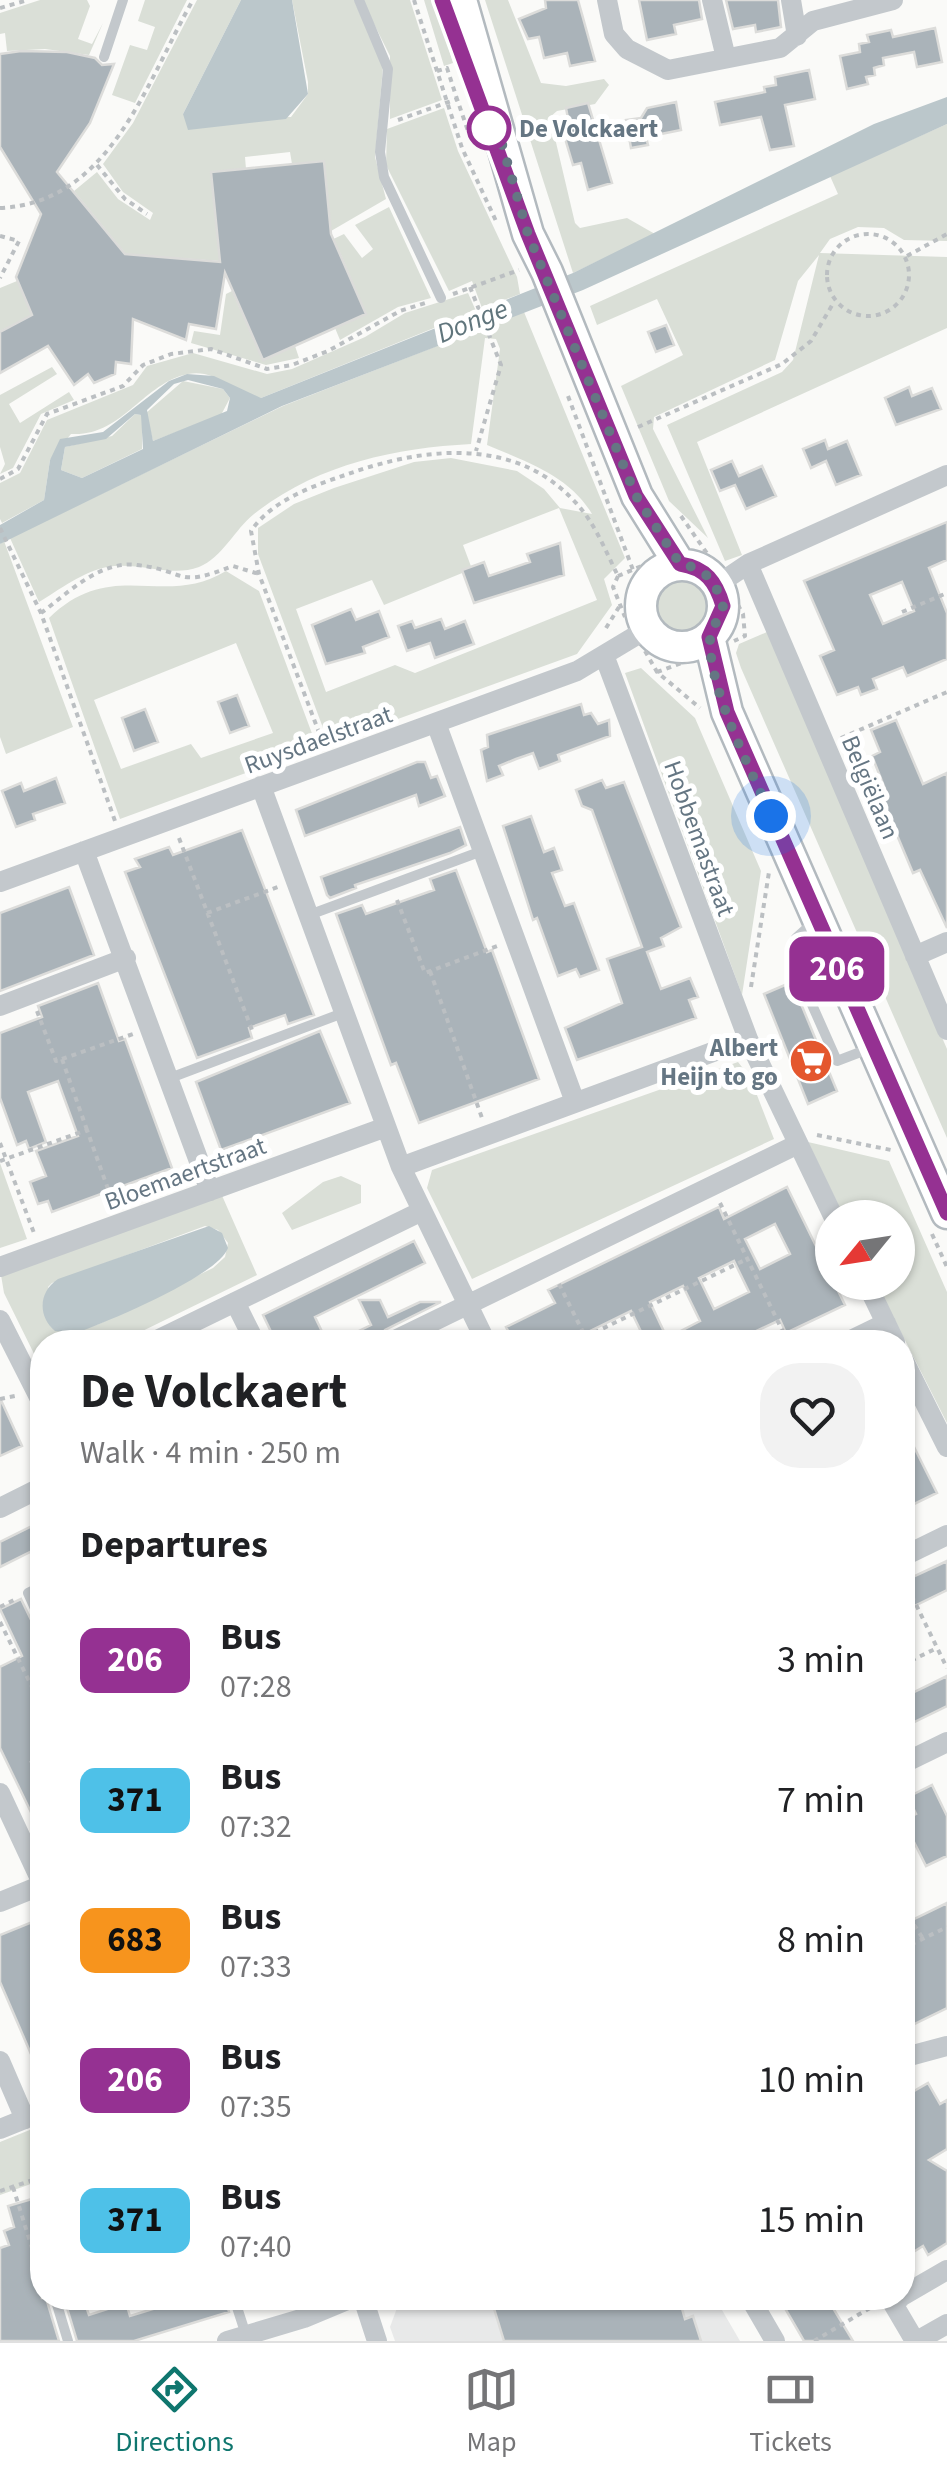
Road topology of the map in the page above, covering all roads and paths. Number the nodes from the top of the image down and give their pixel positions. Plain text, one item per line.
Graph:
1 (28, 0) edge
2 (123, 0) edge
3 (193, 0) edge
4 (359, 0) edge
5 (414, 0) edge
6 (442, 0) edge
7 (461, 0) edge
8 (607, 0) edge
9 (712, 0) edge
10 (791, 0) edge
11 (880, 1) edge
12 (0, 8) edge
13 (798, 36) junction
14 (104, 56) dead end
15 (726, 58) junction
16 (437, 71) junction
17 (457, 99) junction
18 (447, 102) junction
19 (384, 125) junction
20 (473, 130) dead end
21 (97, 166) junction
22 (514, 192) junction
23 (0, 208) edge
24 (147, 214) dead end
25 (497, 222) dead end
26 (947, 234) edge
27 (0, 236) edge
28 (512, 254) dead end
29 (907, 256) junction
30 (530, 274) junction
31 (0, 278) edge
32 (470, 287) junction
33 (441, 298) junction
34 (834, 302) junction
35 (564, 389) dead end
36 (626, 432) dead end
37 (476, 451) junction
38 (947, 475) edge
39 (0, 479) edge
40 (0, 528) edge
41 (748, 564) junction
42 (656, 570) junction
43 (259, 574) junction
44 (717, 585) junction
45 (947, 593) edge
46 (902, 612) dead end
47 (42, 614) junction
48 (642, 632) junction
49 (696, 642) junction
50 (604, 655) junction
51 (947, 692) edge
52 (713, 710) junction
53 (436, 722) junction
54 (826, 744) junction
55 (330, 761) junction
56 (262, 786) junction
57 (172, 819) junction
58 (122, 838) junction
59 (483, 850) junction
60 (84, 851) junction
61 (770, 866) dead end
62 (296, 881) junction
63 (0, 882) edge
64 (392, 884) junction
65 (207, 913) junction
66 (309, 915) junction
67 (516, 939) junction
68 (947, 942) edge
69 (915, 956) junction
70 (126, 958) junction
71 (430, 972) junction
72 (31, 994) junction
73 (749, 1004) dead end
74 (0, 1006) edge
75 (344, 1012) junction
76 (152, 1028) junction
77 (947, 1030) edge
78 (748, 1039) junction
79 (258, 1045) junction
80 (62, 1060) junction
81 (170, 1078) junction
82 (575, 1102) junction
83 (386, 1127) junction
84 (87, 1130) junction
85 (488, 1134) junction
86 (802, 1138) junction
87 (0, 1142) edge
88 (895, 1151) dead end
89 (3, 1160) edge
90 (401, 1167) junction
91 (712, 1187) junction
92 (210, 1191) junction
93 (827, 1200) edge
94 (422, 1211) junction
95 (120, 1223) junction
96 (940, 1223) edge
97 (40, 1252) junction
98 (747, 1258) junction
99 (0, 1266) edge
100 (551, 1266) junction
101 (947, 1266) edge
102 (875, 1300) edge
103 (235, 1302) junction
104 (468, 1307) junction
105 (0, 1320) edge
106 (886, 1323) junction
107 (178, 1330) edge
108 (248, 1330) edge
109 (417, 1330) edge
110 (480, 1330) edge
111 (582, 1330) edge
112 (607, 1330) edge
113 (782, 1330) edge
114 (872, 1330) edge
115 (890, 1330) edge
116 (30, 1377) edge
117 (915, 1383) edge
118 (947, 1447) edge
119 (30, 1493) edge
120 (0, 1508) edge
121 (947, 1535) edge
122 (915, 1551) edge
123 (915, 1603) edge
124 (0, 1622) edge
125 (937, 1648) junction
126 (915, 1659) edge
127 (947, 1668) edge
128 (30, 1683) edge
129 (947, 1742) edge
130 (915, 1758) edge
131 (0, 1793) edge
132 (30, 1858) edge
133 (30, 1889) edge
134 (0, 1902) edge
135 (947, 1927) edge
136 (915, 1928) edge
137 (922, 1939) junction
138 (915, 1942) edge
139 (947, 2046) edge
140 (915, 2055) edge
141 (0, 2061) edge
142 (30, 2109) edge
143 (30, 2117) edge
144 (0, 2129) edge
145 (30, 2181) edge
146 (13, 2187) junction
147 (0, 2191) edge
148 (30, 2242) edge
149 (947, 2270) edge
150 (915, 2288) edge
151 (59, 2310) edge
152 (235, 2310) edge
153 (317, 2310) edge
154 (367, 2310) edge
155 (757, 2310) edge
156 (866, 2310) edge
157 (903, 2310) edge
158 (947, 2324) edge
159 (236, 2338) edge
160 (68, 2341) edge
161 (376, 2341) edge
162 (776, 2341) edge
163 (814, 2341) edge
164 (916, 2341) edge

1 - 12 path
2 - 14 lane
3 - 21 path
4 - 19 lane
5 - 16 path
6 - 22 main road
7 - 22 main road
8 - 15 street
9 - 15 street
10 - 13 street
11 - 13 street
13 - 15 street
16 - 17 path
16 - 18 path
17 - 18 path
17 - 20 path
18 - 19 path
18 - 25 path
19 - 33 lane
21 - 23 path
21 - 24 path
22 - 30 main road
26 - 29 path
27 - 31 path
28 - 30 path
29 - 34 path
29 - 34 path
30 - 32 path
30 - 42 main road
32 - 33 path
32 - 37 path
33 - 39 path
34 - 36 path
35 - 42 path
37 - 43 path
37 - 48 path
38 - 41 street
40 - 47 path
41 - 44 street
41 - 54 street, Belgiëlaan
42 - 44 main road
42 - 48 main road
43 - 47 path
43 - 55 path
44 - 49 main road
45 - 46 path
47 - 58 path
48 - 49 main road
48 - 50 street, Ruysdaelstraat
48 - 52 path
49 - 52 main road
50 - 53 street, Ruysdaelstraat
50 - 78 street, Hobbemastraat
51 - 54 path
52 - 96 main road
53 - 55 street, Ruysdaelstraat
53 - 59 street
54 - 69 street, Belgiëlaan
55 - 56 street, Ruysdaelstraat
56 - 57 street, Ruysdaelstraat
56 - 62 street
57 - 58 street, Ruysdaelstraat
57 - 65 path
58 - 60 street, Ruysdaelstraat
59 - 64 lane
59 - 67 street
60 - 63 street, Ruysdaelstraat
60 - 70 street
61 - 73 path
62 - 65 path
62 - 66 street
64 - 66 lane
64 - 71 path
65 - 79 path
66 - 75 street
67 - 71 path
67 - 82 street
68 - 69 street
69 - 77 street, Belgiëlaan
70 - 72 street
70 - 76 street
71 - 85 path
72 - 74 street
72 - 80 path
75 - 79 lane
75 - 83 street
76 - 80 path
76 - 81 street
78 - 82 street
78 - 86 street, Hobbemastraat
79 - 81 lane
80 - 84 path
81 - 92 street
82 - 85 street
83 - 90 street
83 - 92 street, Bloemaertstraat
84 - 89 path
84 - 95 path
85 - 90 street
86 - 88 path
86 - 91 street
86 - 93 street, Hobbemastraat
87 - 89 path
89 - 97 path
90 - 94 street
91 - 98 path
91 - 100 street
92 - 95 street, Bloemaertstraat
94 - 103 street
94 - 104 street
95 - 97 street, Bloemaertstraat
96 - 101 path
97 - 99 street, Bloemaertstraat
98 - 112 path
98 - 113 path
100 - 104 street
100 - 111 path
102 - 106 street
103 - 107 street
103 - 108 street
104 - 109 street
104 - 110 street
105 - 116 street
106 - 114 street
106 - 115 street
117 - 118 street
119 - 120 street
121 - 122 street
123 - 125 path
124 - 128 path
125 - 126 path
125 - 127 path
129 - 130 street
131 - 132 street
133 - 134 street
135 - 137 path
136 - 137 path
137 - 138 path
139 - 140 street
141 - 142 street
143 - 144 street
145 - 146 path
146 - 147 path
146 - 148 path
149 - 150 street
151 - 160 lane
152 - 159 lane
153 - 159 street
154 - 161 street
155 - 162 street
156 - 163 path
157 - 164 street
158 - 164 street

